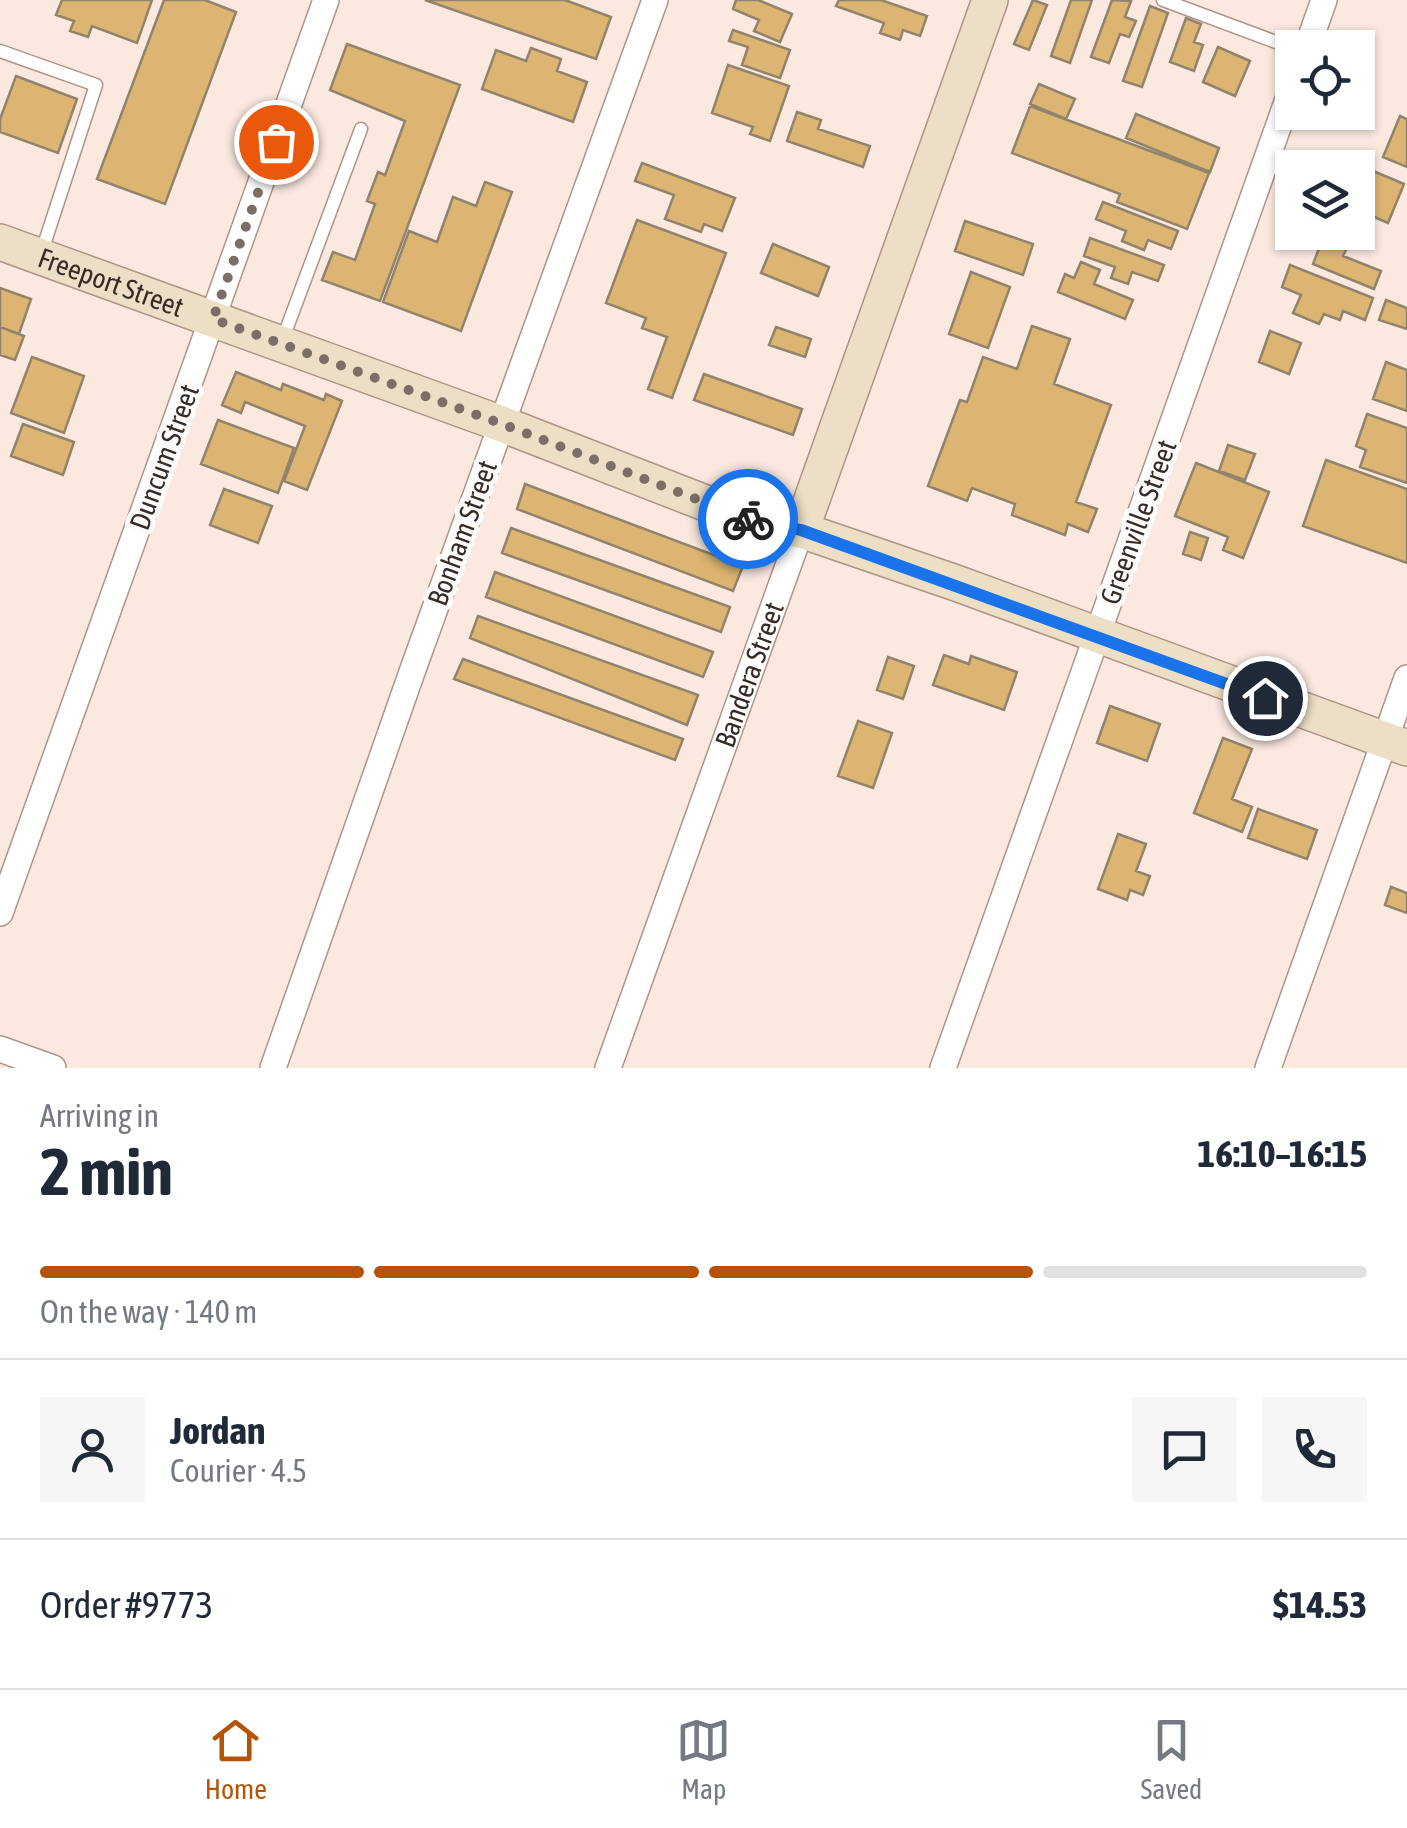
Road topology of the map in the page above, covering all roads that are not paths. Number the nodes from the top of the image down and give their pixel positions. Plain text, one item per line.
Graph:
1 (326, 0) edge
2 (654, 0) edge
3 (990, 0) edge
4 (1162, 0) edge
5 (1324, 0) edge
6 (1313, 30) edge
7 (1275, 42) edge
8 (0, 52) edge
9 (362, 128) dead end
10 (1277, 130) edge
11 (0, 242) edge
12 (40, 256) junction
13 (213, 319) junction
14 (281, 343) junction
15 (502, 424) junction
16 (801, 530) junction
17 (1097, 636) junction
18 (1407, 678) edge
19 (1396, 744) edge
20 (0, 913) edge
21 (0, 1049) edge
22 (53, 1068) edge
23 (273, 1068) edge
24 (608, 1068) edge
25 (943, 1068) edge
26 (1268, 1068) edge

1 - 13 street, Duncum Street
2 - 15 street, Bonham Street
3 - 16 main road, Bandera Street
4 - 7 lane
5 - 6 street
8 - 12 lane
9 - 14 lane
10 - 17 street, Greenville Street
11 - 12 main road, Freeport Street
12 - 13 main road, Freeport Street
13 - 14 main road, Freeport Street
13 - 20 street, Duncum Street
14 - 15 main road, Freeport Street
15 - 16 main road, Freeport Street
15 - 23 street, Bonham Street
16 - 17 main road, Freeport Street
16 - 24 street, Bandera Street
17 - 19 main road, Freeport Street
17 - 25 street, Greenville Street
18 - 19 street
19 - 26 street
21 - 22 street

